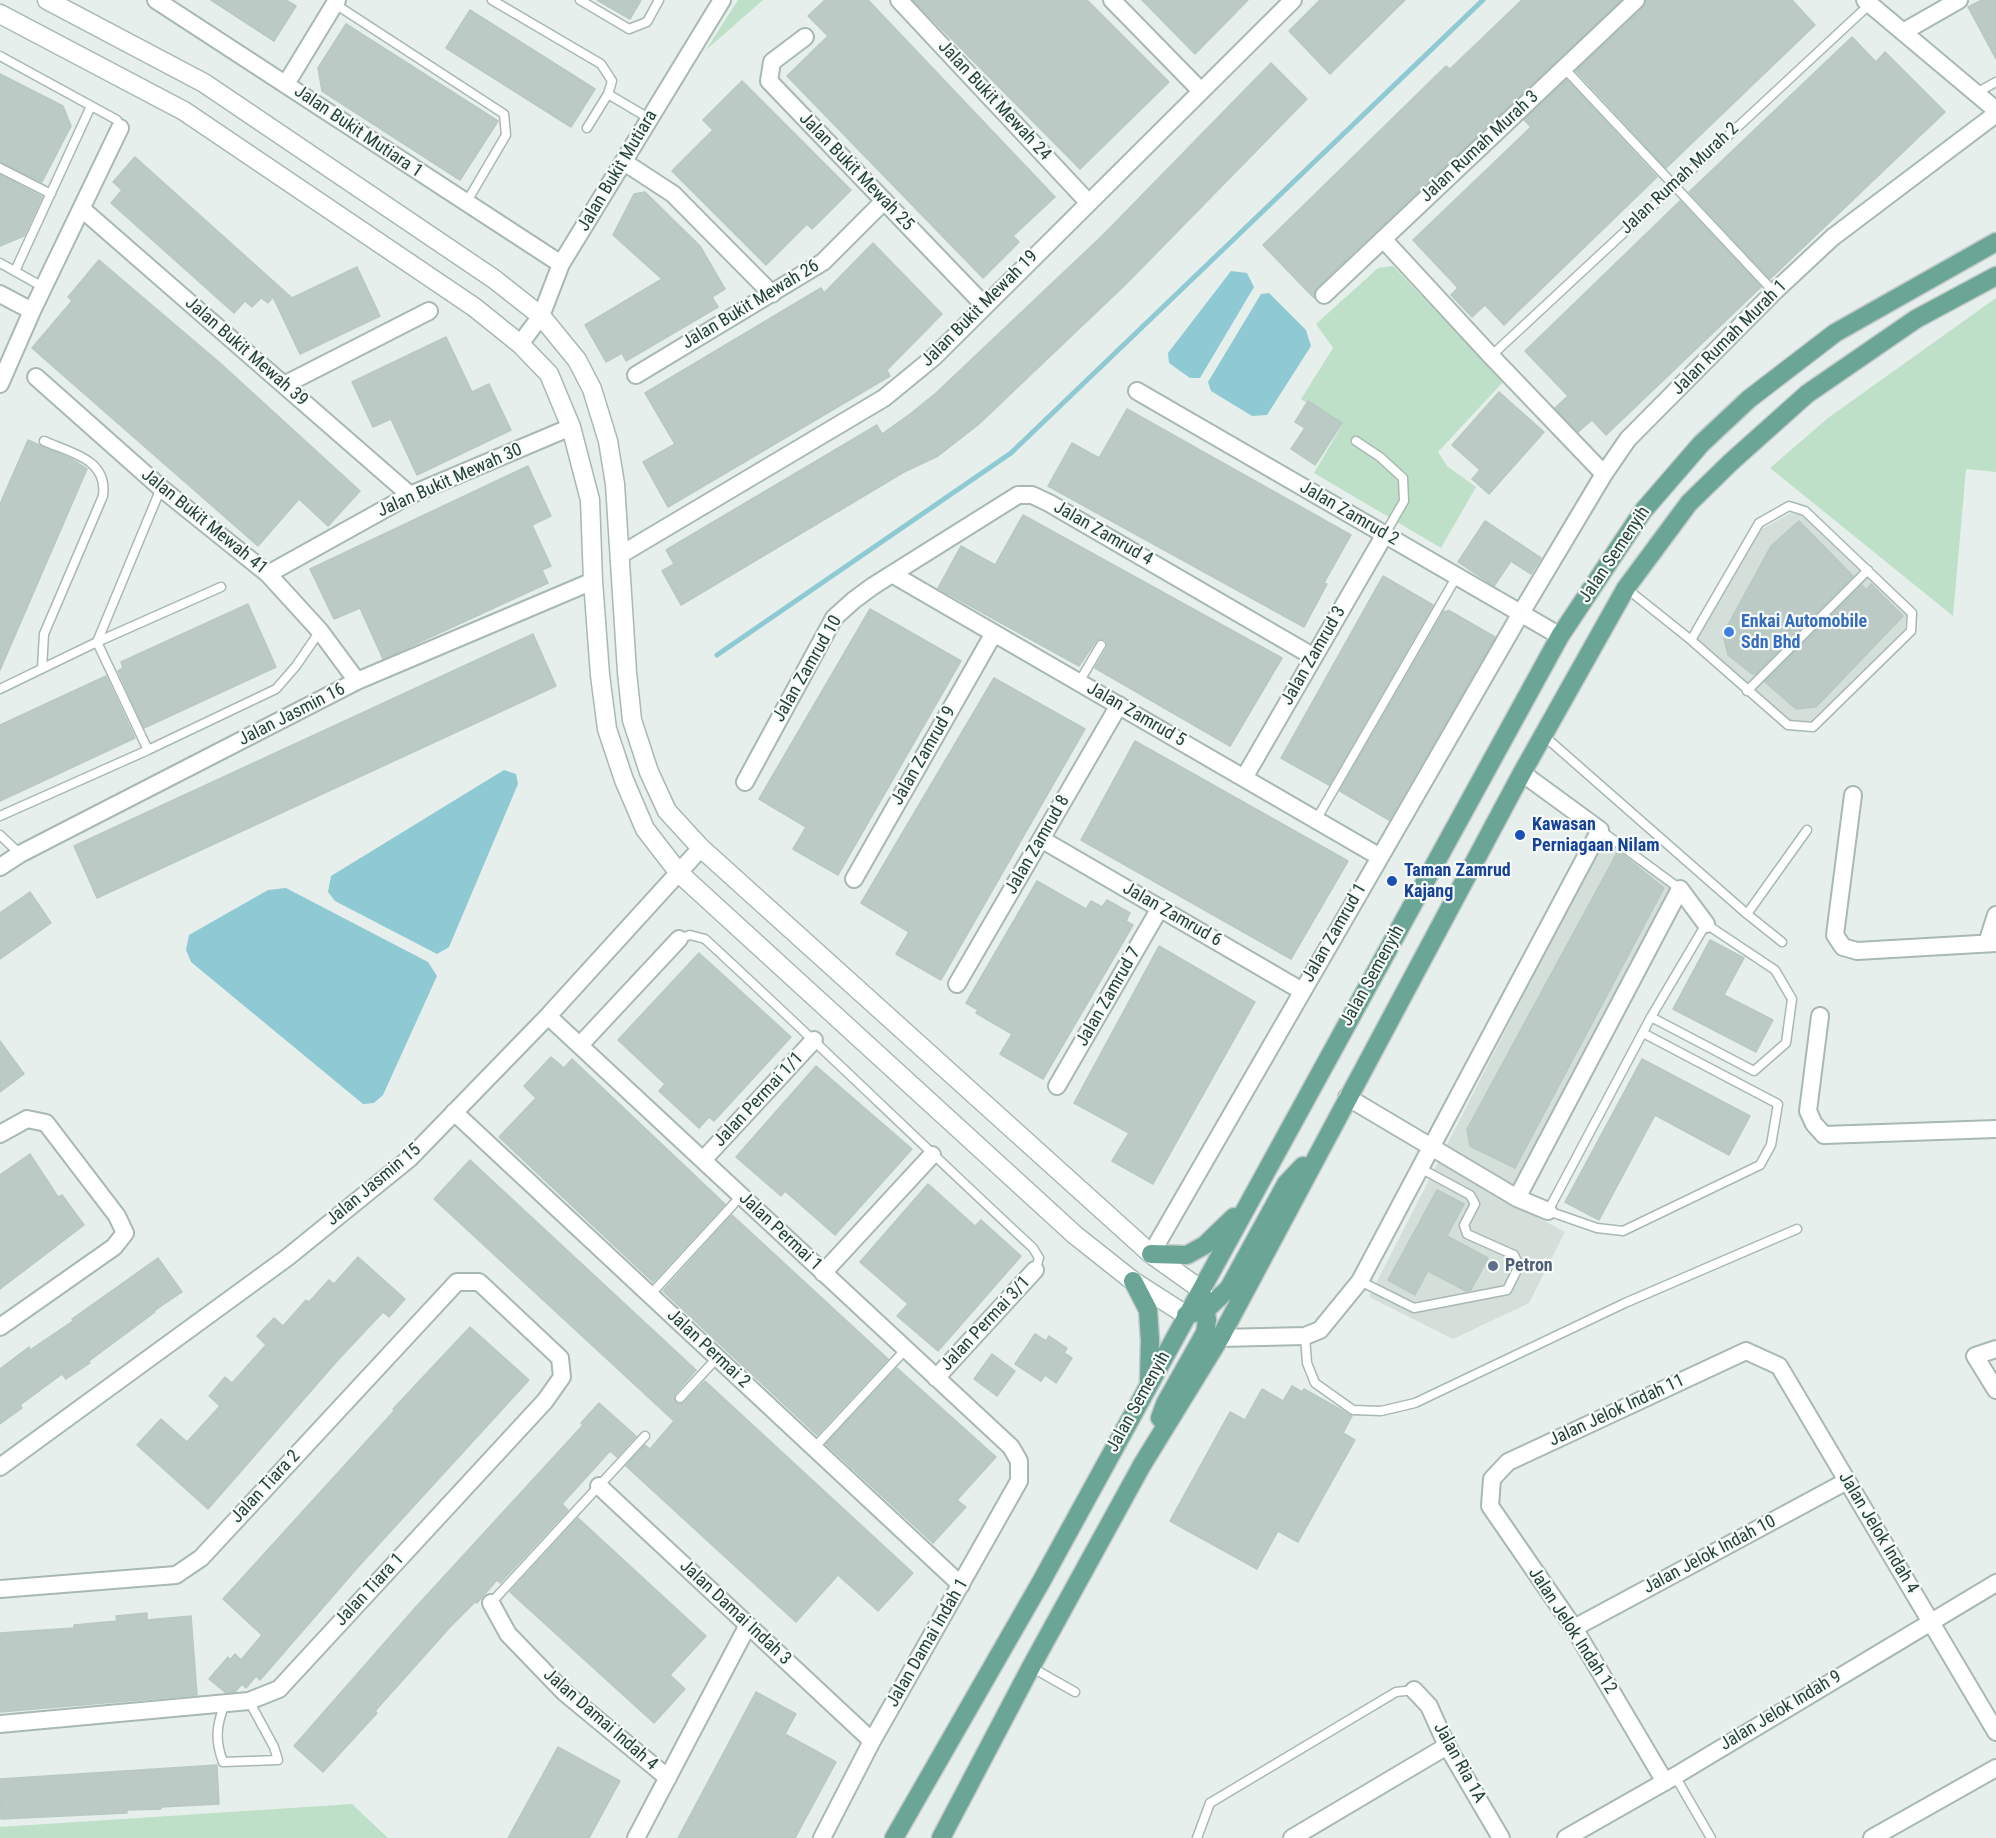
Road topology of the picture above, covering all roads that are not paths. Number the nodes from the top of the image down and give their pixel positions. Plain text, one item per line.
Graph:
1 (47, 0) edge
2 (156, 0) edge
3 (492, 0) edge
4 (580, 0) edge
5 (659, 0) edge
6 (722, 0) edge
7 (899, 0) edge
8 (1112, 0) edge
9 (1293, 0) edge
10 (1636, 0) edge
11 (1959, 0) edge
12 (336, 2) edge
13 (1867, 2) edge
14 (0, 14) edge
15 (1902, 32) junction
16 (805, 37) dead end
17 (0, 56) edge
18 (1564, 68) junction
19 (1996, 82) edge
20 (286, 84) junction
21 (1201, 91) junction
22 (1976, 93) junction
23 (608, 94) junction
24 (91, 106) junction
25 (1996, 112) edge
26 (650, 119) junction
27 (120, 128) joint
28 (587, 129) dead end
29 (624, 162) junction
30 (0, 168) edge
31 (1674, 185) junction
32 (51, 194) junction
33 (884, 201) junction
34 (1088, 202) junction
35 (466, 203) junction
36 (82, 209) junction
37 (1383, 239) junction
38 (1996, 242) edge
39 (0, 263) edge
40 (561, 264) junction
41 (15, 271) junction
42 (1996, 276) edge
43 (43, 287) junction
44 (1774, 292) junction
45 (0, 294) edge
46 (772, 294) junction
47 (1324, 295) dead end
48 (985, 306) junction
49 (32, 310) junction
50 (429, 311) dead end
51 (542, 316) junction
52 (520, 344) junction
53 (1491, 356) junction
54 (636, 375) dead end
55 (36, 377) dead end
56 (0, 384) edge
57 (284, 385) junction
58 (1137, 391) dead end
59 (571, 427) junction
60 (44, 441) dead end
61 (1356, 441) dead end
62 (1604, 474) junction
63 (161, 488) junction
64 (410, 495) junction
65 (1385, 534) junction
66 (620, 555) junction
67 (1868, 570) junction
68 (268, 573) junction
69 (892, 574) junction
70 (1457, 576) junction
71 (593, 581) junction
72 (221, 587) dead end
73 (1626, 588) junction
74 (1521, 614) junction
75 (320, 631) junction
76 (994, 633) junction
77 (1560, 636) junction
78 (1691, 640) junction
79 (97, 642) junction
80 (1101, 645) dead end
81 (1314, 657) junction
82 (42, 668) junction
83 (357, 681) junction
84 (1079, 682) junction
85 (0, 689) edge
86 (1747, 691) junction
87 (1119, 705) junction
88 (1544, 735) junction
89 (148, 750) junction
90 (1522, 773) junction
91 (1244, 778) junction
92 (745, 782) dead end
93 (1853, 795) dead end
94 (0, 816) edge
95 (1316, 820) junction
96 (1600, 830) junction
97 (1807, 830) dead end
98 (0, 835) edge
99 (1041, 839) junction
100 (701, 848) junction
101 (20, 854) junction
102 (1380, 857) junction
103 (0, 867) edge
104 (679, 873) junction
105 (854, 879) dead end
106 (1680, 889) junction
107 (1160, 908) junction
108 (1747, 914) junction
109 (1996, 915) edge
110 (1706, 924) junction
111 (679, 939) joint
112 (1782, 942) dead end
113 (1991, 943) edge
114 (957, 984) dead end
115 (1302, 991) junction
116 (548, 1016) junction
117 (1820, 1016) dead end
118 (1651, 1017) junction
119 (1643, 1033) junction
120 (814, 1040) junction
121 (580, 1046) junction
122 (1714, 1050) junction
123 (1706, 1066) junction
124 (1057, 1086) dead end
125 (1347, 1097) junction
126 (454, 1112) junction
127 (1996, 1129) edge
128 (0, 1134) edge
129 (1321, 1146) junction
130 (1432, 1147) junction
131 (932, 1155) junction
132 (703, 1160) junction
133 (1420, 1168) junction
134 (741, 1196) junction
135 (1516, 1198) junction
136 (1251, 1199) junction
137 (1548, 1211) junction
138 (1797, 1229) dead end
139 (1151, 1254) junction
140 (1035, 1270) joint
141 (824, 1273) junction
142 (1133, 1281) junction
143 (1360, 1281) junction
144 (479, 1282) joint
145 (1203, 1291) junction
146 (650, 1295) junction
147 (1206, 1310) junction
148 (1186, 1316) junction
149 (0, 1327) edge
150 (1305, 1336) junction
151 (1220, 1338) junction
152 (906, 1349) junction
153 (1996, 1349) edge
154 (1746, 1351) joint
155 (717, 1358) junction
156 (936, 1378) junction
157 (1149, 1383) junction
158 (1996, 1390) edge
159 (680, 1398) dead end
160 (645, 1436) dead end
161 (1011, 1447) joint
162 (814, 1448) junction
163 (1142, 1465) junction
164 (0, 1467) edge
165 (1492, 1479) joint
166 (1847, 1481) junction
167 (599, 1486) junction
168 (1996, 1583) edge
169 (961, 1585) junction
170 (0, 1589) edge
171 (491, 1603) joint
172 (1930, 1621) junction
173 (748, 1625) junction
174 (1574, 1628) junction
175 (1031, 1666) junction
176 (1414, 1690) joint
177 (1075, 1692) dead end
178 (249, 1701) junction
179 (225, 1704) junction
180 (0, 1724) edge
181 (1996, 1732) edge
182 (872, 1741) junction
183 (1447, 1746) junction
184 (1996, 1767) edge
185 (668, 1778) junction
186 (1670, 1779) junction
187 (942, 1837) edge
188 (636, 1838) edge
189 (822, 1838) edge
190 (894, 1838) edge
191 (1197, 1838) edge
192 (1292, 1838) edge
193 (1502, 1838) edge
194 (1566, 1838) edge
195 (1711, 1838) edge
196 (1872, 1838) edge

1 - 51 street
2 - 20 street, Jalan Bukit Mutiara 1
3 - 23 lane
4 - 5 lane
6 - 26 street, Jalan Bukit Mutiara
7 - 34 street, Jalan Bukit Mewah 24
8 - 21 street
9 - 21 street, Jalan Bukit Mewah 19
10 - 18 street, Jalan Rumah Murah 3
11 - 15 street
12 - 20 street
12 - 35 lane
13 - 15 street
13 - 31 lane, Jalan Rumah Murah 2
14 - 52 street
15 - 22 street
16 - 33 street, Jalan Bukit Mewah 25
17 - 24 lane
18 - 31 lane
18 - 37 street, Jalan Rumah Murah 3
19 - 22 lane
20 - 35 street, Jalan Bukit Mutiara 1
21 - 34 street, Jalan Bukit Mewah 19
22 - 25 street
23 - 26 lane
23 - 28 lane
24 - 27 lane
24 - 32 lane
25 - 44 street, Jalan Rumah Murah 1
26 - 29 street, Jalan Bukit Mutiara
27 - 36 street
29 - 40 street, Jalan Bukit Mutiara
29 - 46 street
30 - 32 lane
31 - 44 lane
31 - 53 lane, Jalan Rumah Murah 2
32 - 41 lane
33 - 46 street, Jalan Bukit Mewah 26
33 - 48 street, Jalan Bukit Mewah 25
34 - 48 street, Jalan Bukit Mewah 19
35 - 40 street, Jalan Bukit Mutiara 1
36 - 43 street
36 - 57 street, Jalan Bukit Mewah 39
37 - 47 street, Jalan Rumah Murah 3
37 - 53 street
38 - 77 main road, Jalan Semenyih
39 - 41 lane
40 - 51 street, Jalan Bukit Mutiara
41 - 43 lane
42 - 73 main road, Jalan Semenyih
43 - 49 street
44 - 62 street, Jalan Rumah Murah 1
45 - 49 street
46 - 54 street, Jalan Bukit Mewah 26
48 - 66 street, Jalan Bukit Mewah 19
49 - 56 street
50 - 57 street
51 - 52 street, Jalan Bukit Mutiara
51 - 66 street
52 - 59 street
53 - 62 street
55 - 63 street, Jalan Bukit Mewah 41
57 - 64 street, Jalan Bukit Mewah 39
58 - 65 street, Jalan Zamrud 2
59 - 64 street, Jalan Bukit Mewah 30
59 - 71 street
60 - 82 lane
61 - 65 lane
62 - 74 street, Jalan Rumah Murah 1
63 - 68 street, Jalan Bukit Mewah 41
63 - 79 lane
64 - 68 street, Jalan Bukit Mewah 30
65 - 70 street, Jalan Zamrud 2
65 - 81 street, Jalan Zamrud 3
66 - 100 street
67 - 78 lane
67 - 86 lane
67 - 86 lane
68 - 75 street, Jalan Bukit Mewah 41
69 - 76 street, Jalan Zamrud 5
69 - 81 street, Jalan Zamrud 4
69 - 92 street, Jalan Zamrud 10
70 - 74 street, Jalan Zamrud 2
70 - 95 lane
71 - 83 street, Jalan Jasmin 16
71 - 104 street
72 - 79 lane
73 - 78 lane
73 - 88 main road, Jalan Semenyih
74 - 77 street, Jalan Zamrud 2
74 - 102 street, Jalan Zamrud 1
75 - 83 street, Jalan Bukit Mewah 41
75 - 89 lane
76 - 84 street, Jalan Zamrud 5
76 - 105 street, Jalan Zamrud 9
77 - 136 main road, Jalan Semenyih
78 - 86 lane
79 - 82 lane
79 - 89 lane
80 - 84 lane
81 - 91 street, Jalan Zamrud 3
82 - 85 lane
83 - 101 street, Jalan Jasmin 16
84 - 87 street, Jalan Zamrud 5
87 - 91 street, Jalan Zamrud 5
87 - 99 street, Jalan Zamrud 8
88 - 90 main road, Jalan Semenyih
88 - 108 lane
89 - 94 lane
90 - 96 street
90 - 125 main road, Jalan Semenyih
91 - 95 street, Jalan Zamrud 5
93 - 113 street
95 - 102 street, Jalan Zamrud 5
96 - 106 lane
96 - 130 street
97 - 108 lane
98 - 101 lane
99 - 107 street, Jalan Zamrud 6
99 - 114 street, Jalan Zamrud 8
100 - 104 street, Jalan Jasmin 15
100 - 139 street
101 - 103 street, Jalan Jasmin 16
102 - 115 street, Jalan Zamrud 1
104 - 116 street, Jalan Jasmin 15
104 - 142 street
106 - 110 street
106 - 135 street
107 - 115 street, Jalan Zamrud 6
107 - 124 street, Jalan Zamrud 7
108 - 112 lane
109 - 113 street
110 - 118 lane
110 - 122 lane
111 - 120 lane
111 - 121 street
115 - 139 street, Jalan Zamrud 1
116 - 121 street, Jalan Permai 1
116 - 126 street, Jalan Jasmin 15
117 - 127 street
118 - 119 lane
118 - 122 lane
119 - 123 lane
119 - 137 lane
120 - 131 lane
120 - 132 street, Jalan Permai 1/1
121 - 132 street, Jalan Permai 1
122 - 123 lane
123 - 137 lane
125 - 129 main road, Jalan Semenyih
125 - 130 street
126 - 146 street, Jalan Permai 2
126 - 164 street, Jalan Jasmin 15
128 - 149 street
129 - 147 main road
129 - 151 main road, Jalan Semenyih
130 - 133 street
130 - 135 street
131 - 140 lane
131 - 141 street
132 - 134 street, Jalan Permai 1
133 - 143 street
133 - 143 lane
134 - 141 street, Jalan Permai 1
134 - 146 lane
135 - 137 street
136 - 139 main road
136 - 145 main road, Jalan Semenyih
138 - 150 lane
139 - 145 street
140 - 156 street, Jalan Permai 3/1
141 - 152 street, Jalan Permai 1
142 - 148 street
142 - 157 main road
143 - 150 street
144 - 170 street, Jalan Tiara 2
144 - 178 street, Jalan Tiara 1
145 - 147 main road
145 - 148 main road, Jalan Semenyih
146 - 155 street, Jalan Permai 2
147 - 148 main road
147 - 163 main road
148 - 157 main road, Jalan Semenyih
150 - 151 street
151 - 163 main road, Jalan Semenyih
152 - 156 street, Jalan Permai 1
152 - 162 lane
153 - 158 street
154 - 165 street, Jalan Jelok Indah 11
154 - 166 street, Jalan Jelok Indah 4
155 - 159 lane
155 - 162 street, Jalan Permai 2
156 - 161 street, Jalan Permai 1
157 - 190 main road, Jalan Semenyih
160 - 167 lane
161 - 169 street, Jalan Damai Indah 1
162 - 169 street, Jalan Permai 2
163 - 175 main road, Jalan Semenyih
165 - 174 street, Jalan Jelok Indah 12
166 - 172 street, Jalan Jelok Indah 4
166 - 174 street, Jalan Jelok Indah 10
167 - 171 lane
167 - 173 street, Jalan Damai Indah 3
168 - 172 street, Jalan Jelok Indah 9
169 - 182 street, Jalan Damai Indah 1
171 - 185 street, Jalan Damai Indah 4
172 - 181 street, Jalan Jelok Indah 4
172 - 186 street, Jalan Jelok Indah 9
173 - 182 street, Jalan Damai Indah 3
173 - 185 street
174 - 186 street, Jalan Jelok Indah 12
175 - 177 lane
175 - 187 main road, Jalan Semenyih
176 - 183 street, Jalan Ria 1A
176 - 191 lane
178 - 179 street, Jalan Tiara 1
178 - 179 lane
179 - 180 street, Jalan Tiara 1
182 - 189 street, Jalan Damai Indah 1
183 - 192 street
183 - 193 street, Jalan Ria 1A
184 - 196 street
185 - 188 street
186 - 194 street, Jalan Jelok Indah 9
186 - 195 lane

